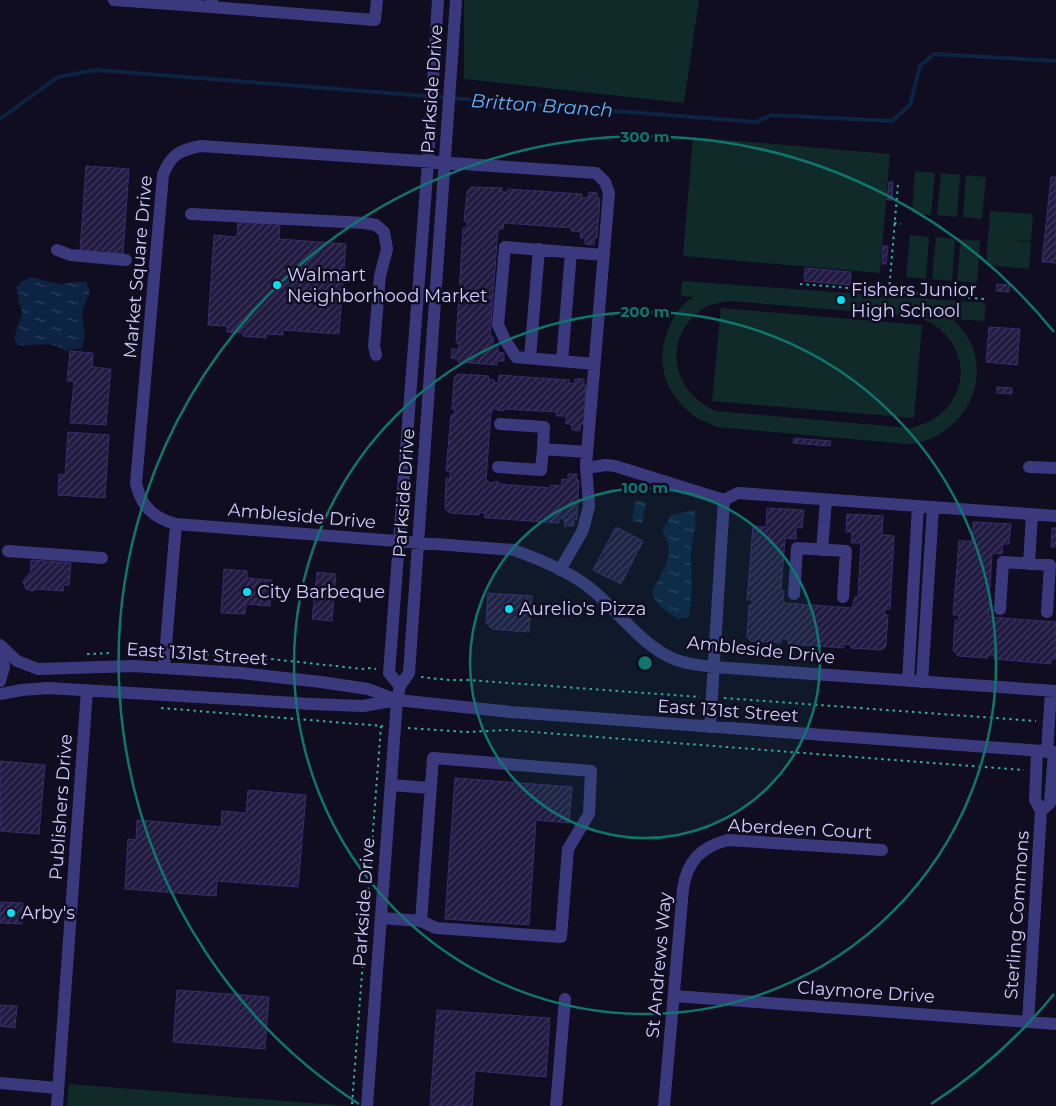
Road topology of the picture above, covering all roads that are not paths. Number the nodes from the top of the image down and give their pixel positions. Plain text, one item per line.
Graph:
1 (114, 0) edge
2 (377, 0) edge
3 (438, 0) edge
4 (456, 0) edge
5 (211, 3) edge
6 (240, 5) edge
7 (428, 162) junction
8 (444, 164) junction
9 (191, 214) dead end
10 (539, 249) junction
11 (57, 250) dead end
12 (571, 252) junction
13 (604, 255) junction
14 (126, 260) dead end
15 (376, 355) dead end
16 (530, 358) junction
17 (562, 361) junction
18 (594, 364) junction
19 (500, 424) dead end
20 (543, 449) junction
21 (587, 452) junction
22 (1029, 466) dead end
23 (498, 467) dead end
24 (586, 468) junction
25 (1056, 468) edge
26 (724, 500) junction
27 (826, 500) junction
28 (145, 504) joint
29 (918, 506) junction
30 (932, 507) junction
31 (1032, 514) junction
32 (1056, 516) edge
33 (176, 524) junction
34 (399, 542) junction
35 (418, 543) junction
36 (8, 550) dead end
37 (822, 550) junction
38 (102, 558) dead end
39 (1029, 564) junction
40 (560, 570) junction
41 (794, 594) dead end
42 (843, 597) dead end
43 (1000, 609) dead end
44 (1047, 612) dead end
45 (0, 646) edge
46 (714, 667) junction
47 (164, 668) junction
48 (0, 681) edge
49 (908, 681) junction
50 (922, 682) junction
51 (400, 686) junction
52 (87, 690) junction
53 (1053, 691) edge
54 (0, 694) edge
55 (397, 700) junction
56 (710, 727) junction
57 (1049, 752) edge
58 (391, 785) junction
59 (430, 788) junction
60 (1041, 811) junction
61 (718, 843) joint
62 (882, 850) dead end
63 (381, 918) junction
64 (421, 921) junction
65 (674, 996) junction
66 (565, 999) dead end
67 (1028, 1022) junction
68 (1056, 1024) edge
69 (0, 1083) edge
70 (58, 1088) junction
71 (57, 1106) edge
72 (367, 1106) edge
73 (556, 1106) edge
74 (664, 1106) edge

1 - 5 street
2 - 6 street
3 - 7 street, Parkside Drive
4 - 8 street, Parkside Drive
5 - 6 street
7 - 8 street, Market Square Drive
7 - 28 street, Market Square Drive
7 - 34 street, Parkside Drive
8 - 13 street, Market Square Drive
8 - 35 street, Parkside Drive
9 - 15 street
10 - 12 street
10 - 16 street
10 - 16 street
11 - 14 street
12 - 13 street
12 - 17 street
13 - 18 street
16 - 17 street
17 - 18 street
18 - 21 street
19 - 20 street
20 - 21 street
20 - 23 street
21 - 24 street
22 - 25 street
24 - 26 street
24 - 40 street
26 - 27 street
26 - 46 street
27 - 29 street
27 - 37 street
28 - 33 street, Ambleside Drive
29 - 30 street
29 - 49 street
30 - 31 street
30 - 50 street
31 - 32 street
31 - 39 street
33 - 34 street, Ambleside Drive
33 - 47 street
34 - 35 street, Ambleside Drive
34 - 51 street, Parkside Drive
35 - 40 street, Ambleside Drive
35 - 51 street, Parkside Drive
36 - 38 street
37 - 41 street
37 - 42 street
39 - 43 street
39 - 44 street
40 - 46 street, Ambleside Drive
45 - 47 street, East 131st Street
45 - 48 street
46 - 49 street, Ambleside Drive
46 - 56 street
47 - 55 street, East 131st Street
49 - 50 street, Ambleside Drive
50 - 53 street, Ambleside Drive
51 - 55 street, Parkside Drive
52 - 54 street, East 131st Street
52 - 55 street, East 131st Street
52 - 70 street, Publishers Drive
53 - 57 street
55 - 56 street, East 131st Street
55 - 58 street, Parkside Drive
56 - 57 street, East 131st Street
57 - 60 street, Sterling Commons
57 - 60 street, Sterling Commons
58 - 59 street
58 - 63 street, Parkside Drive
59 - 64 street
59 - 64 street
60 - 67 street, Sterling Commons
61 - 62 street, Aberdeen Court
61 - 65 street, St Andrews Way
63 - 64 street
63 - 72 street, Parkside Drive
65 - 67 street, Claymore Drive
65 - 74 street, St Andrews Way
66 - 73 street
67 - 68 street, Claymore Drive
69 - 70 street
70 - 71 street, Publishers Drive

